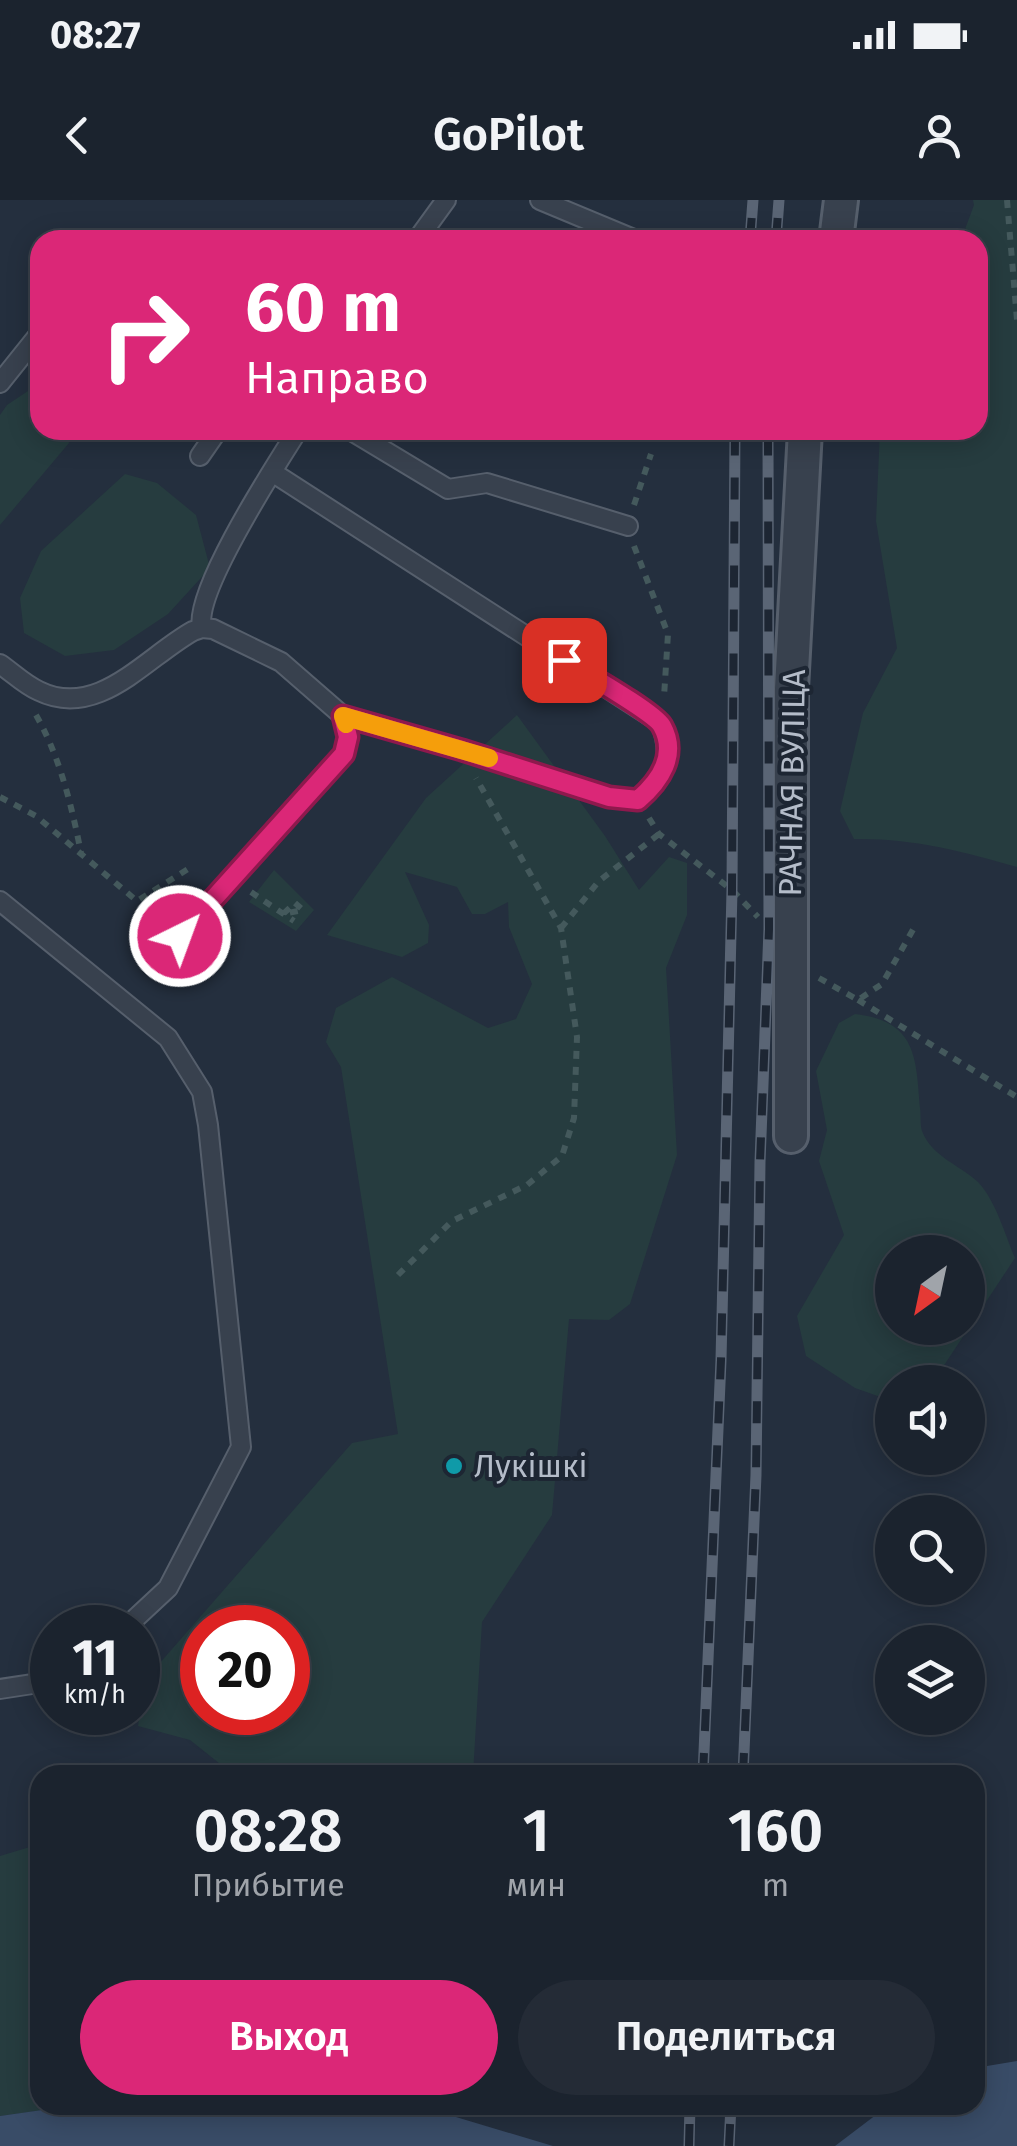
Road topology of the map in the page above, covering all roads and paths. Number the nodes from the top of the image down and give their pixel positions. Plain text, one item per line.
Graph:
1 (446, 200) edge
2 (540, 200) edge
3 (841, 200) edge
4 (1007, 200) edge
5 (424, 230) edge
6 (612, 230) edge
7 (837, 230) edge
8 (1017, 320) edge
9 (30, 346) edge
10 (0, 383) edge
11 (211, 440) edge
12 (292, 440) edge
13 (367, 440) edge
14 (804, 440) edge
15 (650, 454) dead end
16 (200, 456) dead end
17 (272, 472) junction
18 (628, 526) junction
19 (202, 628) junction
20 (0, 664) edge
21 (34, 712) dead end
22 (343, 716) junction
23 (661, 722) junction
24 (462, 750) junction
25 (0, 797) edge
26 (638, 800) junction
27 (659, 834) junction
28 (81, 854) junction
29 (188, 869) dead end
30 (251, 892) dead end
31 (0, 900) edge
32 (282, 914) junction
33 (561, 928) junction
34 (914, 928) dead end
35 (180, 936) dead end
36 (790, 946) junction
37 (858, 1000) junction
38 (1017, 1097) edge
39 (792, 1136) dead end
40 (398, 1275) dead end
41 (150, 1605) edge
42 (30, 1684) edge
43 (0, 1689) edge

1 - 5 lane
2 - 6 lane
3 - 7 street
4 - 8 path
9 - 10 lane
11 - 16 lane
12 - 17 lane
13 - 18 lane
14 - 36 street, РАЧНАЯ ВУЛІЦА
15 - 18 path
17 - 19 lane
17 - 23 lane
18 - 23 path
19 - 20 lane
19 - 22 lane
21 - 28 path
22 - 24 lane
22 - 35 lane
23 - 26 lane
24 - 26 lane
24 - 33 path
25 - 28 path
26 - 27 path
27 - 33 path
27 - 36 path
28 - 29 path
30 - 32 path
31 - 41 lane
32 - 32 path
33 - 40 path
34 - 37 path
36 - 37 path
36 - 39 street, РАЧНАЯ ВУЛІЦА
37 - 38 path
42 - 43 lane

